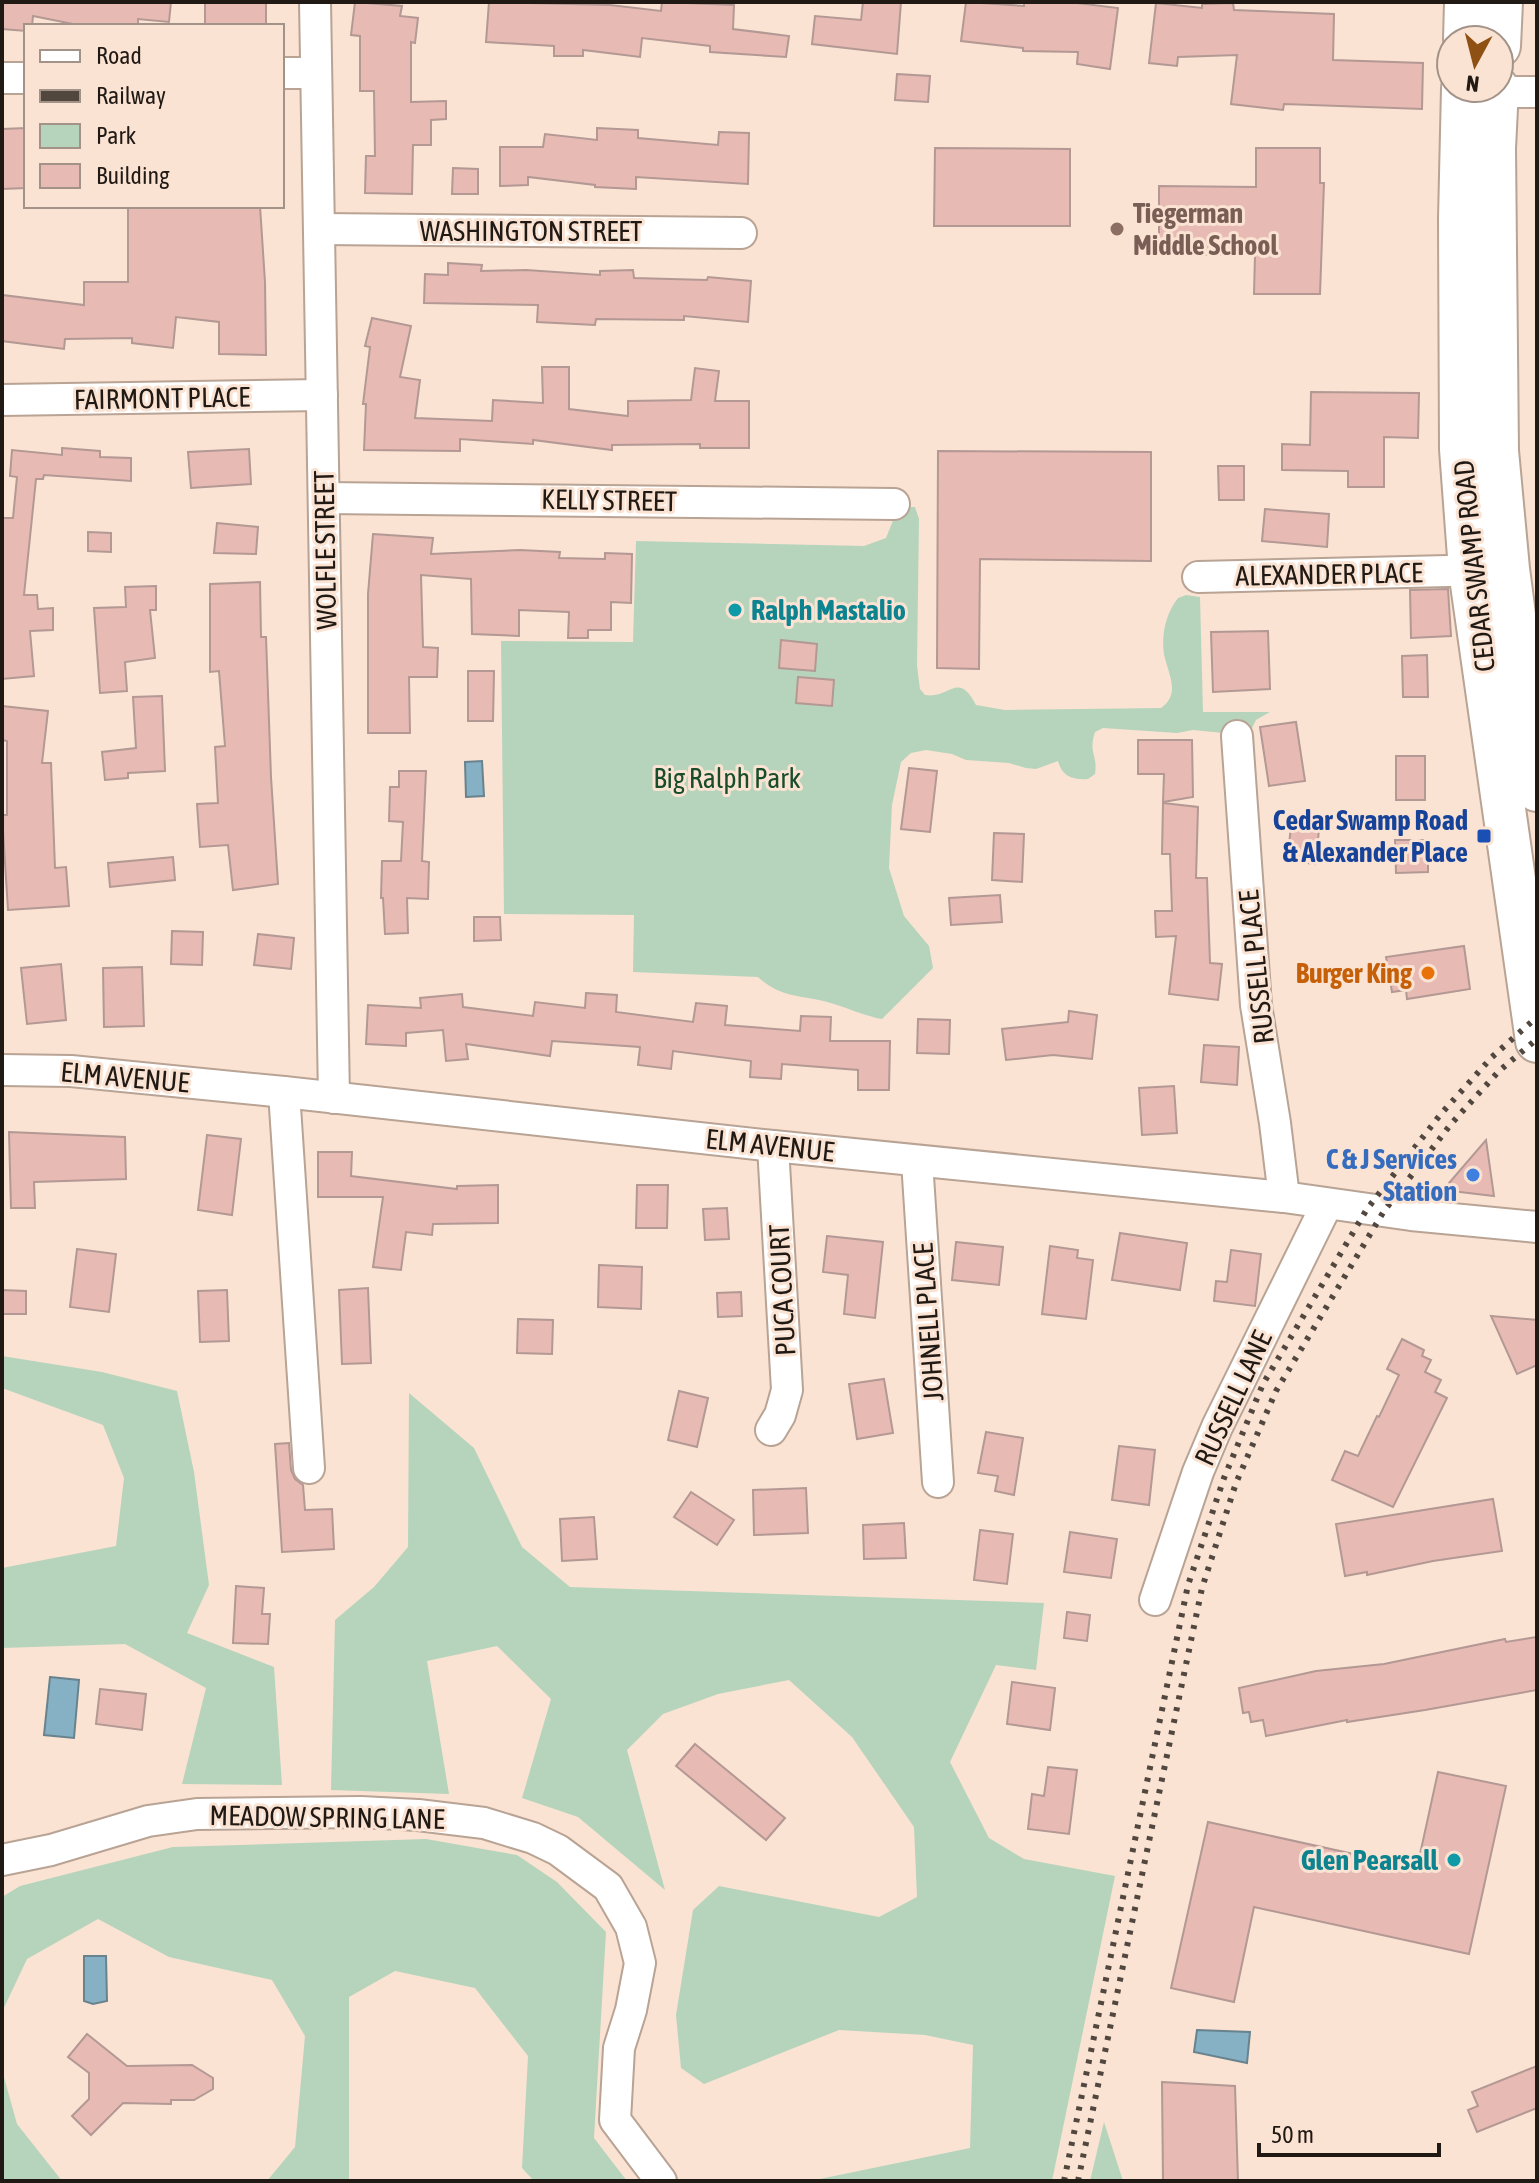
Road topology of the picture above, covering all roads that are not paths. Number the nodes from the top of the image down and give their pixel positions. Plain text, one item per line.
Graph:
1 (315, 2) edge
2 (1466, 2) edge
3 (1501, 2) edge
4 (1465, 24) edge
5 (1500, 24) edge
6 (284, 73) edge
7 (315, 73) junction
8 (2, 78) edge
9 (24, 78) edge
10 (1488, 104) edge
11 (320, 229) junction
12 (741, 233) dead end
13 (322, 395) junction
14 (2, 400) edge
15 (324, 498) junction
16 (894, 504) dead end
17 (1489, 570) junction
18 (1198, 577) dead end
19 (1237, 736) dead end
20 (1537, 790) edge
21 (1537, 1041) edge
22 (2, 1070) edge
23 (284, 1092) junction
24 (334, 1098) junction
25 (773, 1146) junction
26 (917, 1161) junction
27 (1284, 1197) junction
28 (1327, 1204) junction
29 (1537, 1227) edge
30 (771, 1430) dead end
31 (309, 1468) dead end
32 (938, 1482) dead end
33 (1155, 1600) dead end
34 (2, 1860) edge
35 (661, 2181) edge

1 - 7 street, WOLFLE STREET
2 - 4 main road
3 - 5 main road
6 - 7 street
7 - 11 street, WOLFLE STREET
8 - 9 street
10 - 17 main road, CEDAR SWAMP ROAD
11 - 12 street, WASHINGTON STREET
11 - 13 street, WOLFLE STREET
13 - 14 street, FAIRMONT PLACE
13 - 15 street, WOLFLE STREET
15 - 16 street, KELLY STREET
15 - 24 street, WOLFLE STREET
17 - 18 street, ALEXANDER PLACE
17 - 20 main road, CEDAR SWAMP ROAD
17 - 21 main road, CEDAR SWAMP ROAD
19 - 27 street, RUSSELL PLACE
22 - 23 street, ELM AVENUE
23 - 24 street, ELM AVENUE
23 - 31 street
24 - 25 street, ELM AVENUE
25 - 26 street, ELM AVENUE
25 - 30 street, PUCA COURT
26 - 27 street, ELM AVENUE
26 - 32 street, JOHNELL PLACE
27 - 28 street, ELM AVENUE
28 - 29 street, ELM AVENUE
28 - 33 street, RUSSELL LANE
34 - 35 street, MEADOW SPRING LANE

